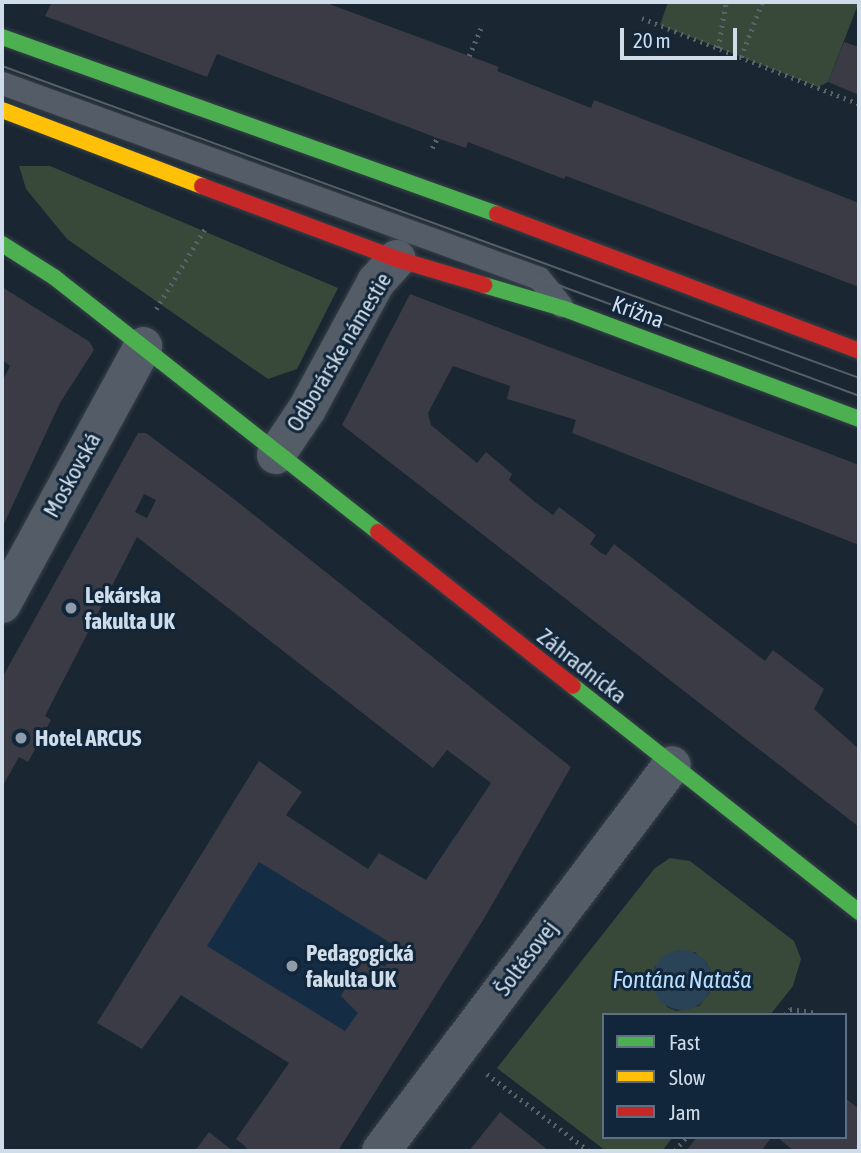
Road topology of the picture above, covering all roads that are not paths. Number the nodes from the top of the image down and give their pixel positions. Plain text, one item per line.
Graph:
1 (2, 37) edge
2 (2, 83) edge
3 (2, 110) edge
4 (2, 228) edge
5 (2, 244) edge
6 (397, 259) junction
7 (54, 277) junction
8 (565, 309) junction
9 (143, 346) junction
10 (859, 351) edge
11 (859, 419) edge
12 (276, 455) junction
13 (2, 604) edge
14 (672, 765) junction
15 (859, 912) edge
16 (381, 1151) edge

1 - 10 street, Krížna
2 - 8 lane
3 - 6 street, Odborárske námestie
4 - 7 street, Odborárske námestie
5 - 7 street, Odborárske námestie
6 - 8 street, Krížna
6 - 12 street, Odborárske námestie
7 - 9 street, Odborárske námestie
8 - 11 street, Krížna
9 - 12 street, Odborárske námestie
9 - 13 street, Moskovská
12 - 14 street, Záhradnícka
14 - 15 street, Záhradnícka
14 - 16 street, Šoltésovej

